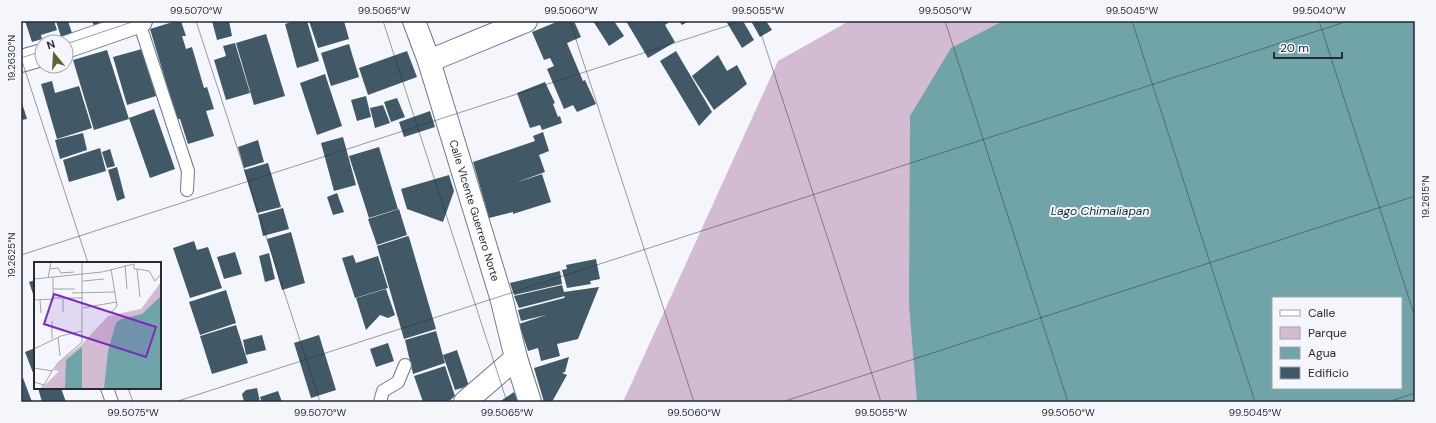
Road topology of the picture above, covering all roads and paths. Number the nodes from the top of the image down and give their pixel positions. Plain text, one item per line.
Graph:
1 (140, 21) edge
2 (414, 21) edge
3 (526, 21) edge
4 (74, 44) edge
5 (429, 61) junction
6 (187, 190) dead end
7 (516, 358) junction
8 (405, 365) dead end
9 (107, 389) edge
10 (112, 402) edge
11 (380, 402) edge
12 (465, 402) edge
13 (530, 402) edge

1 - 4 street
1 - 6 lane
2 - 5 street, Calle VIcente Guerrero Norte
3 - 5 street
5 - 7 street, Calle VIcente Guerrero Norte
7 - 12 street
7 - 13 street, Calle VIcente Guerrero Norte
8 - 11 lane
9 - 10 lane

